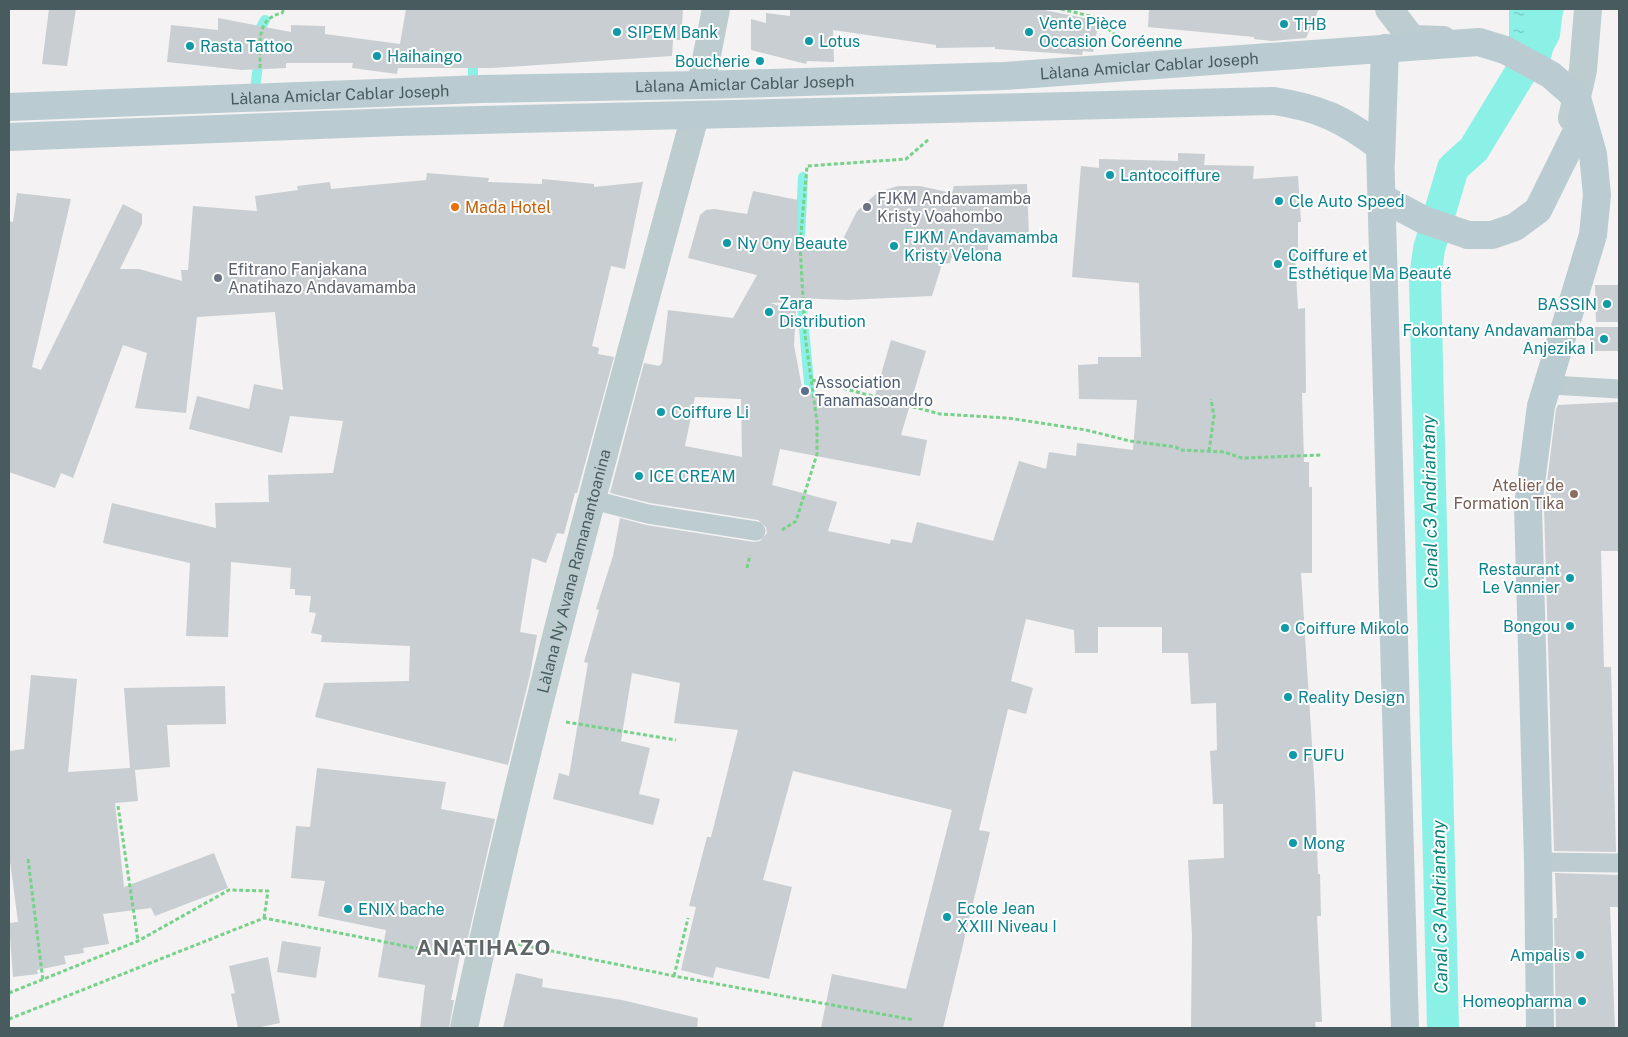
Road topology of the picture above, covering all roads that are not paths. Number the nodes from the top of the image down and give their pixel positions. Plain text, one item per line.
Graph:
1 (716, 9) edge
2 (1376, 9) edge
3 (1389, 9) edge
4 (1588, 9) edge
5 (1479, 42) junction
6 (1385, 48) junction
7 (701, 86) junction
8 (9, 107) edge
9 (1580, 110) junction
10 (694, 116) junction
11 (9, 138) edge
12 (1380, 147) junction
13 (1552, 385) dead end
14 (1619, 390) edge
15 (605, 503) dead end
16 (756, 530) road end
17 (1537, 861) junction
18 (1619, 863) edge
19 (464, 1028) edge
20 (1405, 1028) edge
21 (1540, 1028) edge

1 - 7 street
2 - 6 street
3 - 5 street
4 - 9 street
5 - 6 main road, Làlana Amiclar Cablar Joseph
5 - 9 main road, bridge
6 - 7 main road, Làlana Amiclar Cablar Joseph
6 - 12 main road
7 - 8 main road, Làlana Amiclar Cablar Joseph
9 - 12 main road, bridge
9 - 17 main road
10 - 11 main road, Làlana Amiclar Cablar Joseph
10 - 12 main road, Làlana Amiclar Cablar Joseph
10 - 19 street, Làlana Ny Avana Ramanantoanina
12 - 20 main road
13 - 14 lane
15 - 16 lane
17 - 18 lane
17 - 21 main road

